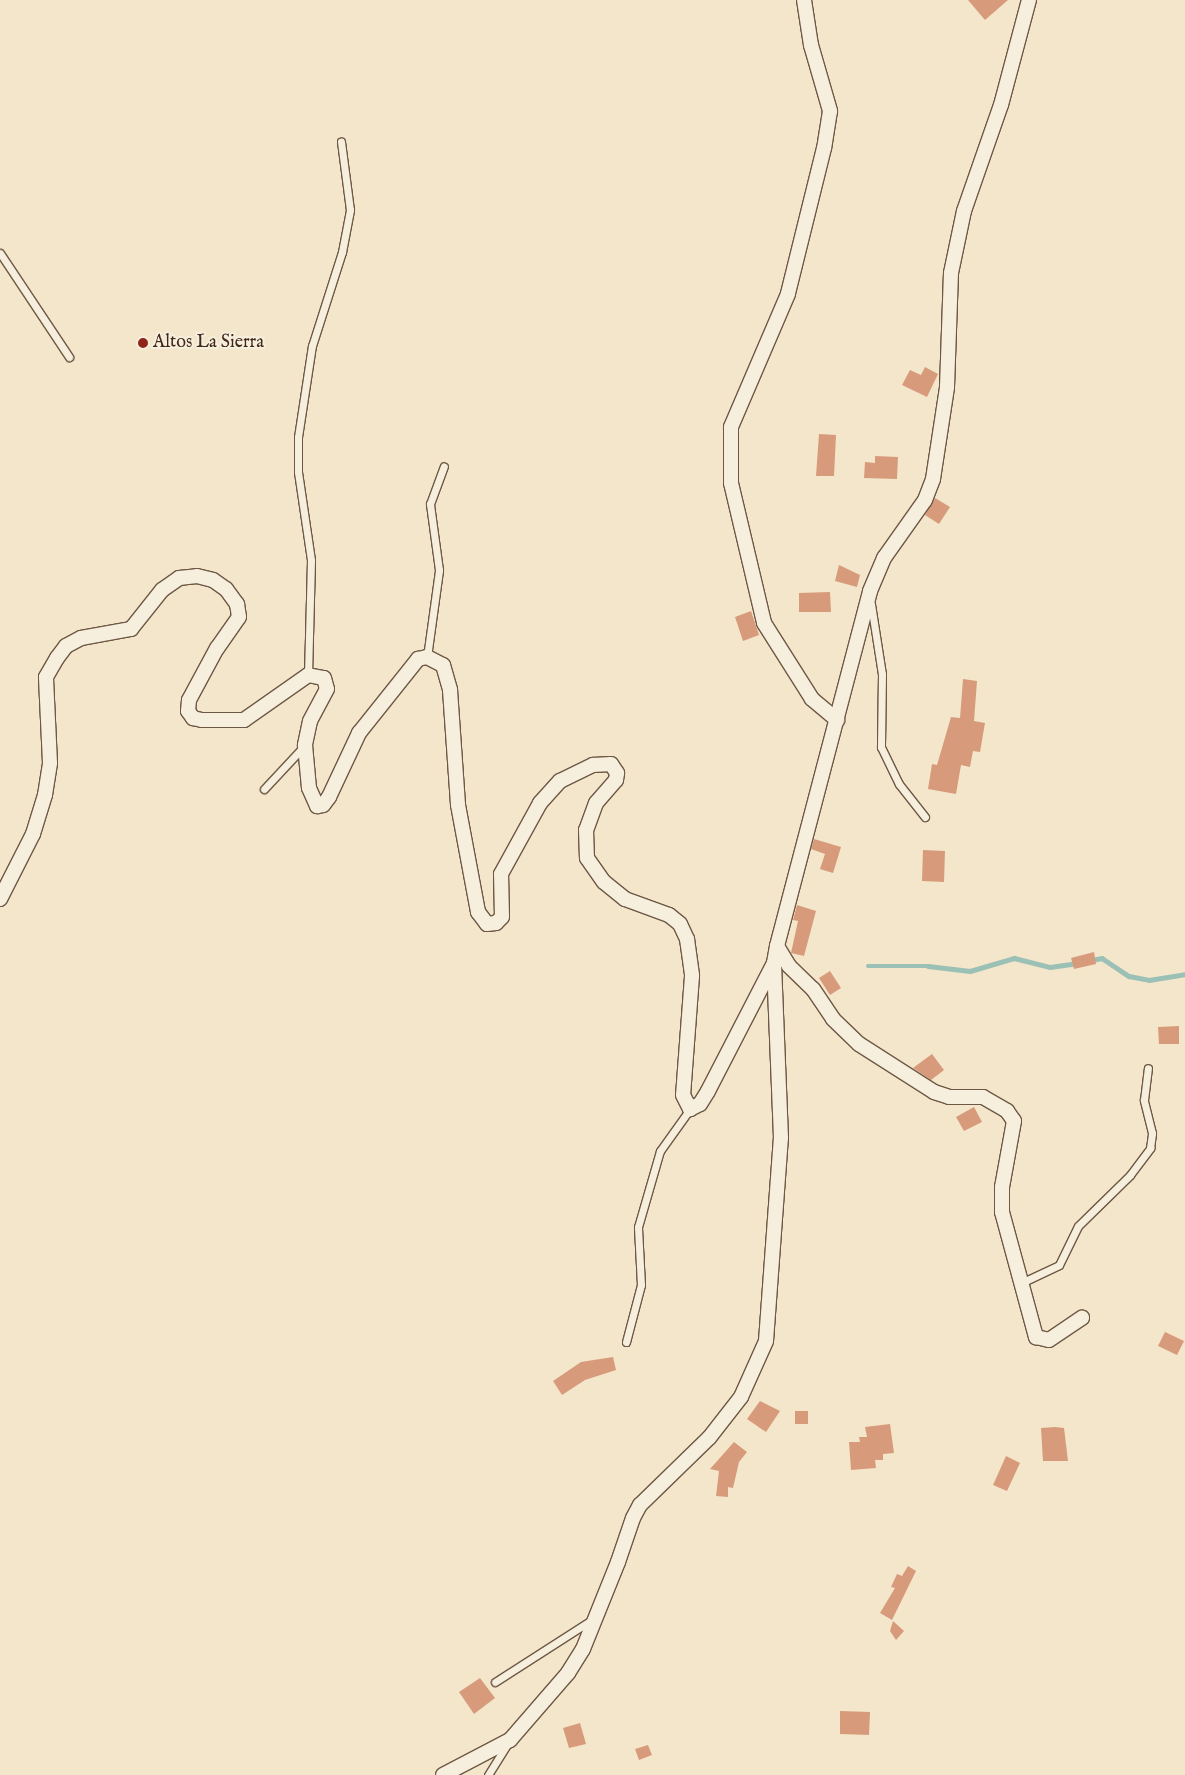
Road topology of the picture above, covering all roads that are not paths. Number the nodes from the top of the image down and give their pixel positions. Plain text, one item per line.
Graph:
1 (804, 0) edge
2 (1029, 0) edge
3 (341, 142) dead end
4 (0, 253) edge
5 (68, 357) dead end
6 (444, 466) dead end
7 (869, 595) junction
8 (427, 657) junction
9 (308, 675) junction
10 (837, 720) junction
11 (305, 745) junction
12 (264, 789) dead end
13 (925, 817) dead end
14 (0, 900) edge
15 (777, 946) junction
16 (774, 962) junction
17 (1148, 1068) dead end
18 (690, 1108) junction
19 (1021, 1283) junction
20 (1082, 1318) dead end
21 (626, 1342) dead end
22 (595, 1618) junction
23 (495, 1682) dead end
24 (510, 1740) junction
25 (443, 1775) edge
26 (488, 1775) edge

1 - 10 street
2 - 7 street
3 - 9 lane
4 - 5 lane
6 - 8 lane
7 - 10 street
7 - 13 lane
8 - 11 street
8 - 18 street
9 - 11 street
9 - 14 street
10 - 15 street
11 - 12 lane
15 - 16 street
15 - 19 street
16 - 18 street
16 - 22 street
17 - 19 lane
18 - 21 lane
19 - 20 street
22 - 23 lane
22 - 24 street
24 - 25 street
24 - 26 lane

